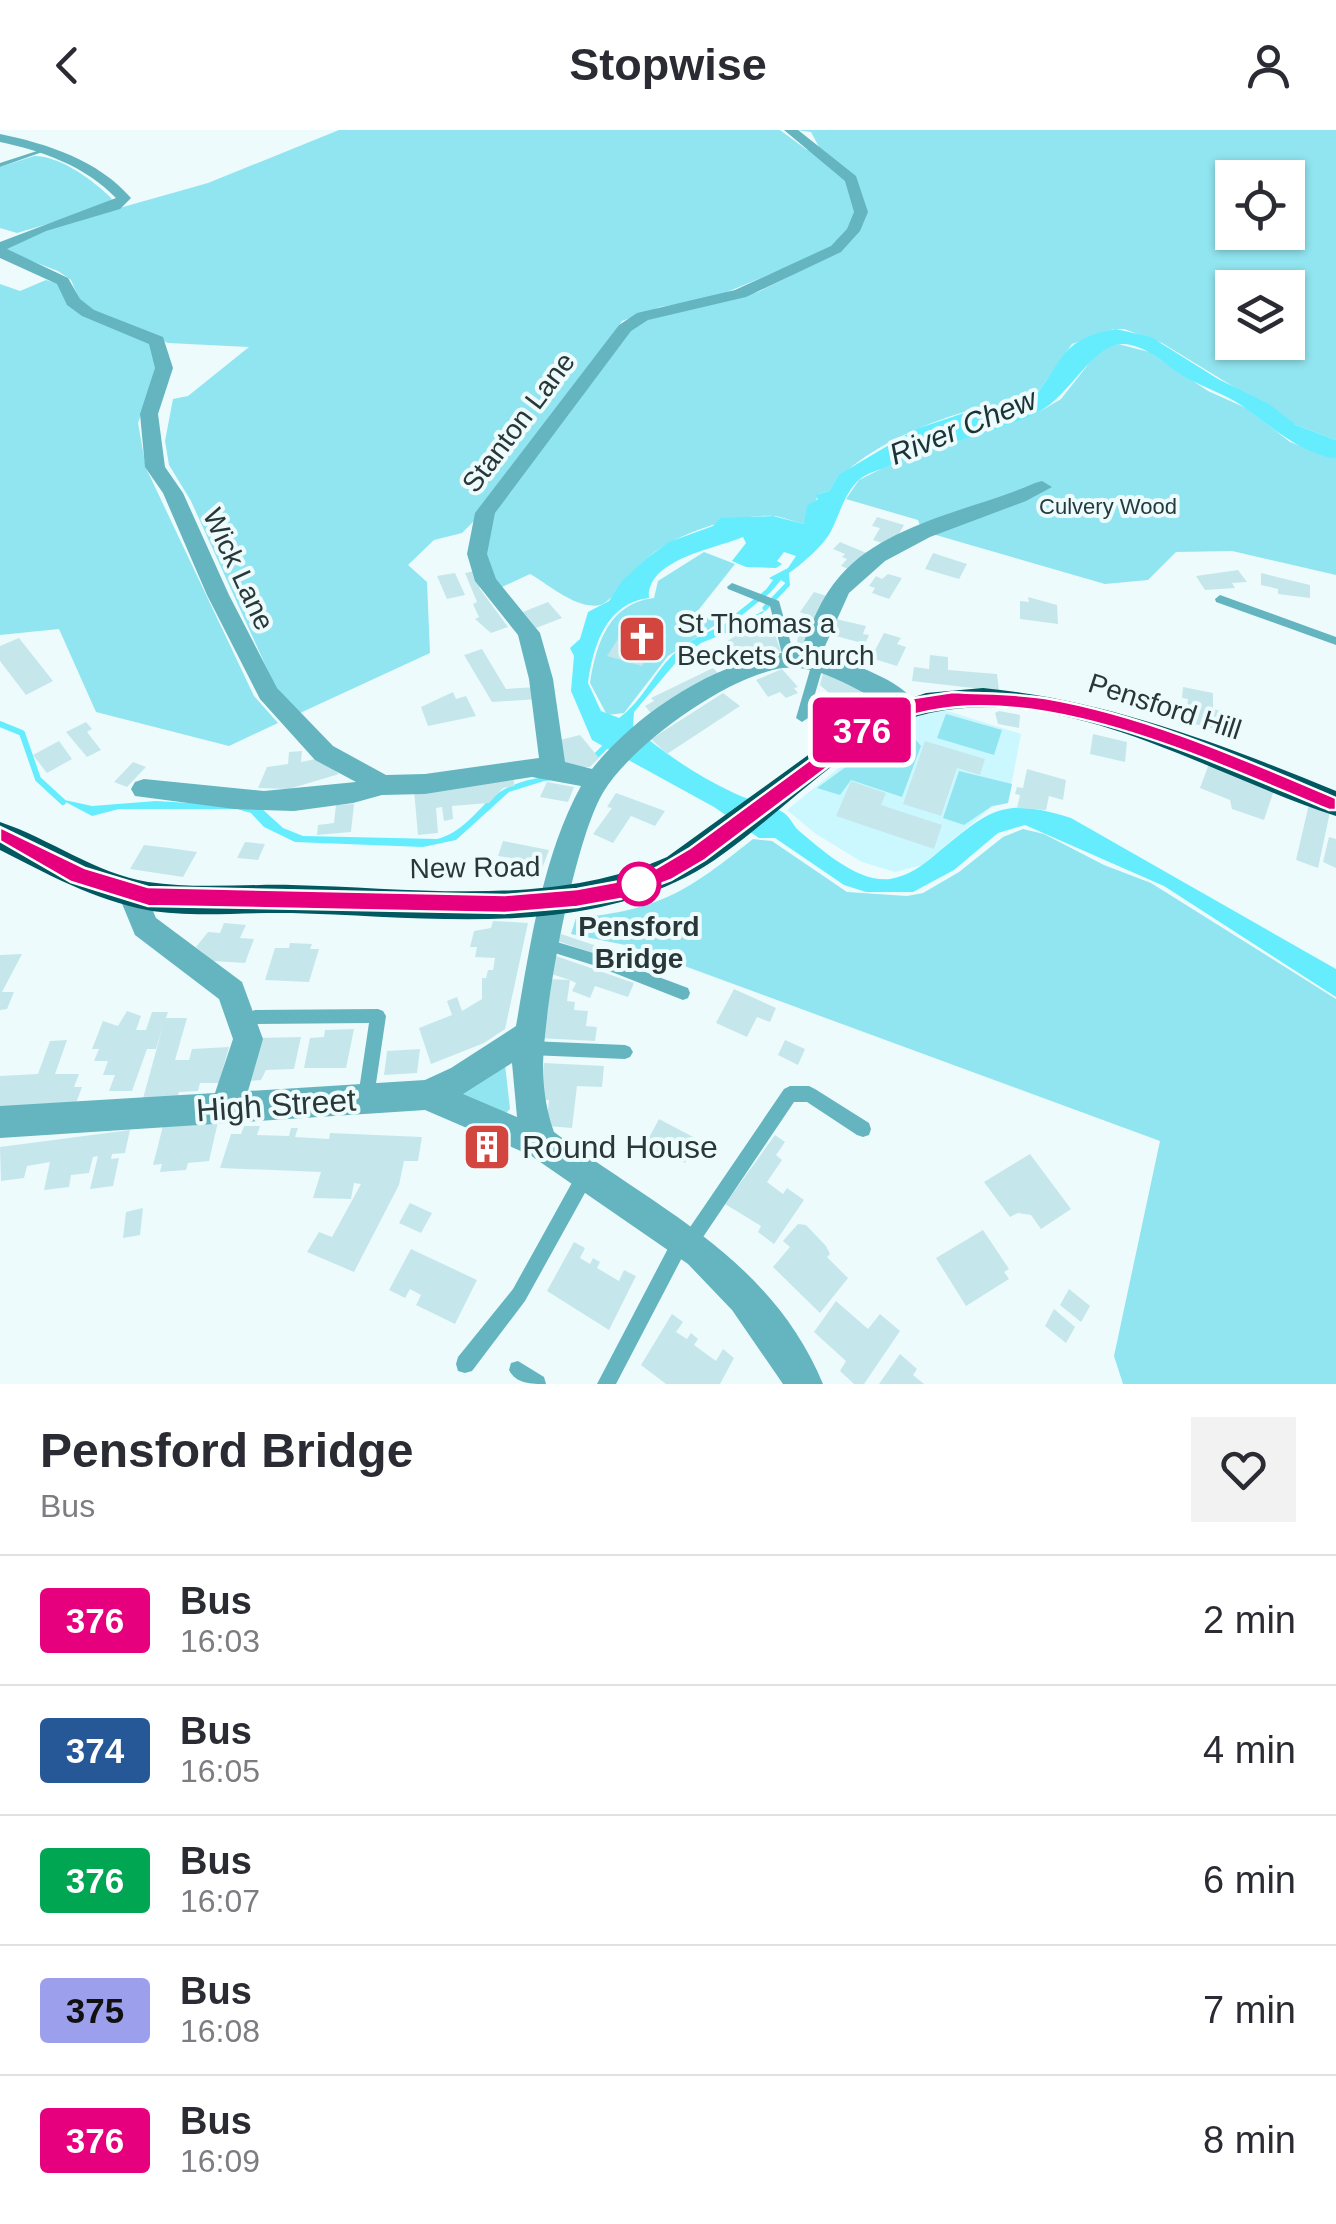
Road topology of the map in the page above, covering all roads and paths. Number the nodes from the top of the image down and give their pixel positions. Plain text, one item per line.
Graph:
1 (790, 130) edge
2 (0, 138) edge
3 (45, 150) junction
4 (0, 165) edge
5 (1, 247) edge
6 (1042, 487) dead end
7 (732, 587) dead end
8 (1220, 599) dead end
9 (1336, 641) edge
10 (805, 660) junction
11 (907, 706) junction
12 (802, 718) dead end
13 (553, 769) junction
14 (606, 770) junction
15 (382, 784) junction
16 (144, 789) dead end
17 (1336, 804) edge
18 (0, 835) edge
19 (132, 894) junction
20 (554, 901) junction
21 (547, 946) junction
22 (683, 994) dead end
23 (255, 1017) dead end
24 (528, 1042) junction
25 (625, 1052) dead end
26 (426, 1094) junction
27 (366, 1100) junction
28 (226, 1109) junction
29 (0, 1122) edge
30 (863, 1129) dead end
31 (542, 1144) junction
32 (585, 1176) junction
33 (685, 1243) junction
34 (465, 1364) dead end
35 (518, 1370) dead end
36 (538, 1384) edge
37 (606, 1384) edge
38 (804, 1384) edge

1 - 13 street, Stanton Lane
2 - 3 street, Wick Lane
3 - 4 lane
3 - 5 street, Wick Lane
5 - 15 street, Wick Lane
6 - 10 street
7 - 10 lane
8 - 9 lane
10 - 11 street
10 - 12 lane
10 - 14 street
11 - 17 highway, Pensford Hill
11 - 20 highway, New Road
13 - 14 street
13 - 15 street, Wick Lane
14 - 20 street
15 - 16 street
18 - 19 highway, New Road
19 - 20 highway, New Road
19 - 28 street
20 - 21 street
21 - 22 lane
21 - 24 street
23 - 27 lane
24 - 25 lane
24 - 26 street
24 - 31 street
26 - 27 street, High Street
26 - 31 street, High Street
27 - 28 street, High Street
28 - 29 street, High Street
30 - 33 lane
31 - 32 street, High Street
32 - 33 street, High Street
32 - 34 lane
33 - 37 lane
33 - 38 street, High Street
35 - 36 lane

